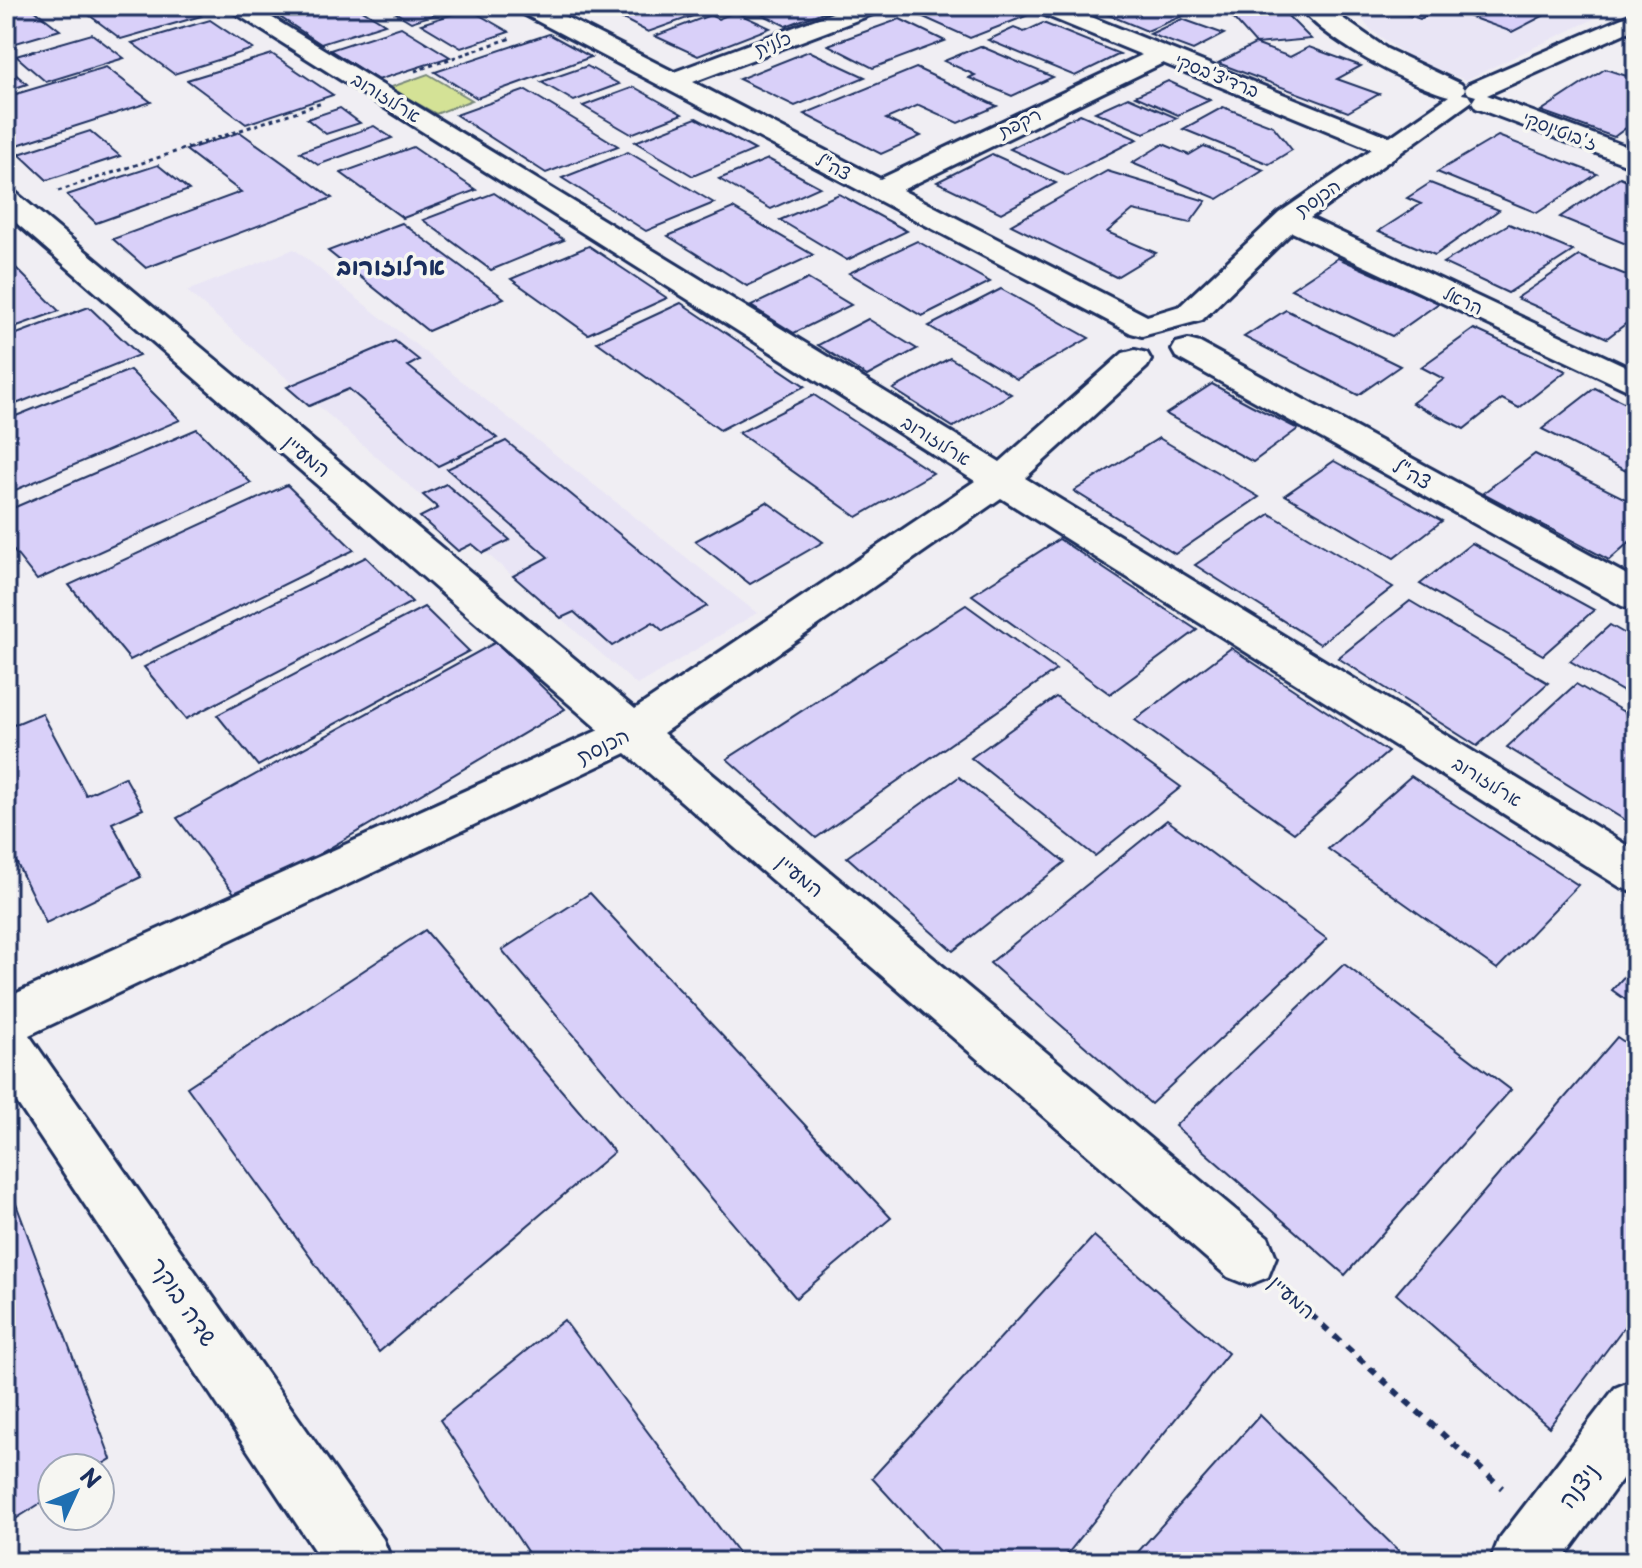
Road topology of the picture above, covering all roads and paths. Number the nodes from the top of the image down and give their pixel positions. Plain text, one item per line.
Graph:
1 (236, 6) edge
2 (873, 6) edge
3 (1043, 6) edge
4 (1311, 6) edge
5 (543, 11) edge
6 (1636, 19) edge
7 (1163, 54) junction
8 (673, 81) junction
9 (368, 87) junction
10 (1468, 95) junction
11 (1392, 147) junction
12 (1636, 160) edge
13 (877, 191) junction
14 (10, 203) edge
15 (1289, 219) junction
16 (1164, 337) junction
17 (1636, 384) edge
18 (1000, 481) junction
19 (1636, 597) edge
20 (631, 733) junction
21 (1636, 874) edge
22 (6, 1022) edge
23 (6, 1043) edge
24 (1248, 1257) joint
25 (1636, 1409) edge
26 (1534, 1545) edge
27 (360, 1562) edge

1 - 9 street, ארלוזורוב
2 - 8 street, כלנית
3 - 7 street, ברדיצ'בסקי
4 - 10 street, ז'בוטינסקי
5 - 8 street, צה"ל
5 - 9 path
6 - 10 street, הכנסת
7 - 11 street, ברדיצ'בסקי
7 - 13 street, רקפת
8 - 13 street, צה"ל
9 - 14 path
9 - 18 street, ארלוזורוב
10 - 11 street, הכנסת
10 - 12 street, ז'בוטינסקי
11 - 15 street, הכנסת
13 - 16 street, צה"ל
14 - 20 street, המעיין
15 - 16 street, הכנסת
15 - 17 street, הראל
16 - 18 street, הכנסת
16 - 19 street, צה"ל
18 - 20 street, הכנסת
18 - 21 street, ארלוזורוב
20 - 22 street, הכנסת
20 - 24 street, המעיין
23 - 27 street, שדה בוקר
24 - 26 path, המעיין
25 - 26 street, ניצנה

